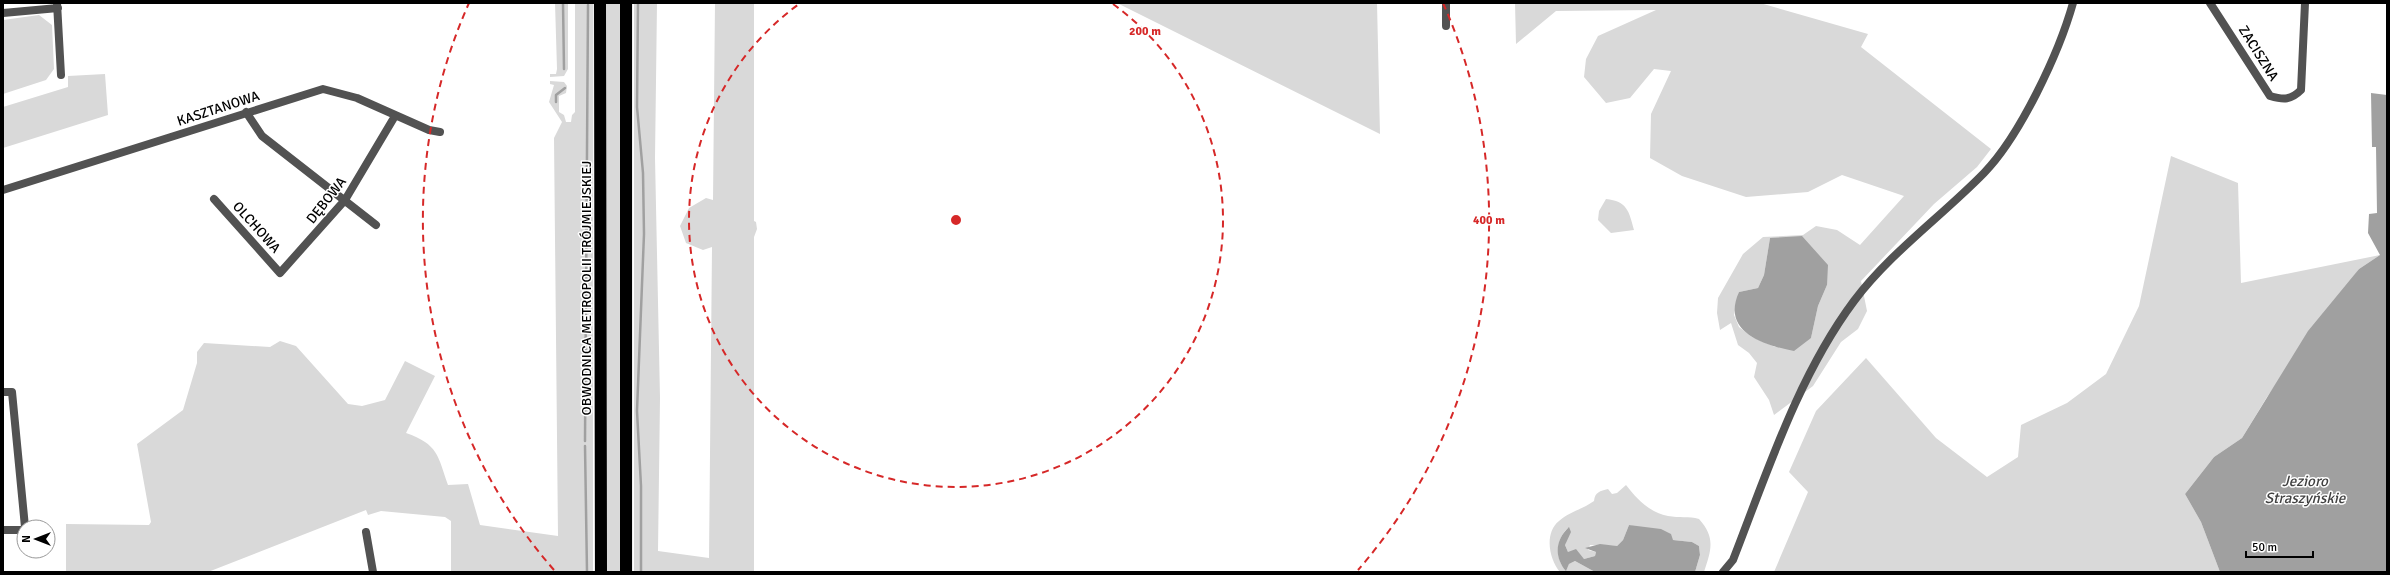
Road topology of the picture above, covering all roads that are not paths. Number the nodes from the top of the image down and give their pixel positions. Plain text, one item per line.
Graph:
1 (600, 3) edge
2 (626, 3) edge
3 (1446, 3) edge
4 (2073, 3) edge
5 (2210, 3) edge
6 (2305, 3) edge
7 (57, 5) edge
8 (3, 13) edge
9 (1446, 26) dead end
10 (61, 75) dead end
11 (246, 112) junction
12 (396, 116) junction
13 (440, 132) dead end
14 (3, 190) edge
15 (214, 199) dead end
16 (346, 200) junction
17 (376, 225) dead end
18 (280, 273) joint
19 (3, 392) edge
20 (24, 519) edge
21 (3, 530) edge
22 (16, 530) edge
23 (366, 532) dead end
24 (373, 572) edge
25 (601, 572) edge
26 (626, 572) edge
27 (1723, 572) edge

1 - 25 highway, OBWODNICA METROPOLII TRÓJMIEJSKIEJ
2 - 26 highway
3 - 9 street
4 - 27 street
5 - 6 street, ZACISZNA
7 - 8 street
7 - 10 street
11 - 12 street, KASZTANOWA
11 - 14 street, KASZTANOWA
11 - 16 street
12 - 13 street, KASZTANOWA
12 - 16 street, DĘBOWA
15 - 18 street, OLCHOWA
16 - 17 street
16 - 18 street, DĘBOWA
19 - 20 street
21 - 22 street
23 - 24 street

